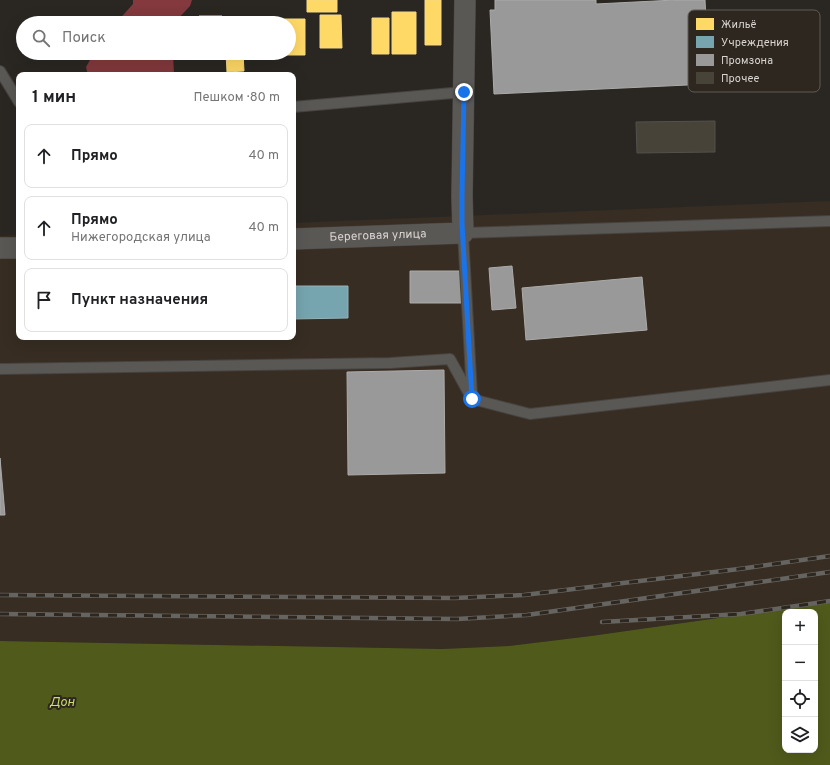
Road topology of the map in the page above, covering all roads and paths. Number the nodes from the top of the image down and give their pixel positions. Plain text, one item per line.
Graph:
1 (465, 0) edge
2 (0, 71) edge
3 (464, 92) junction
4 (16, 97) edge
5 (296, 107) edge
6 (830, 221) edge
7 (463, 233) junction
8 (296, 239) edge
9 (0, 248) edge
10 (16, 248) edge
11 (0, 369) edge
12 (830, 380) edge
13 (472, 399) junction

1 - 3 street
2 - 4 lane
3 - 5 lane
3 - 7 street
6 - 7 lane
7 - 8 street, Береговая улица
7 - 13 lane
9 - 10 street
11 - 13 lane
12 - 13 lane

